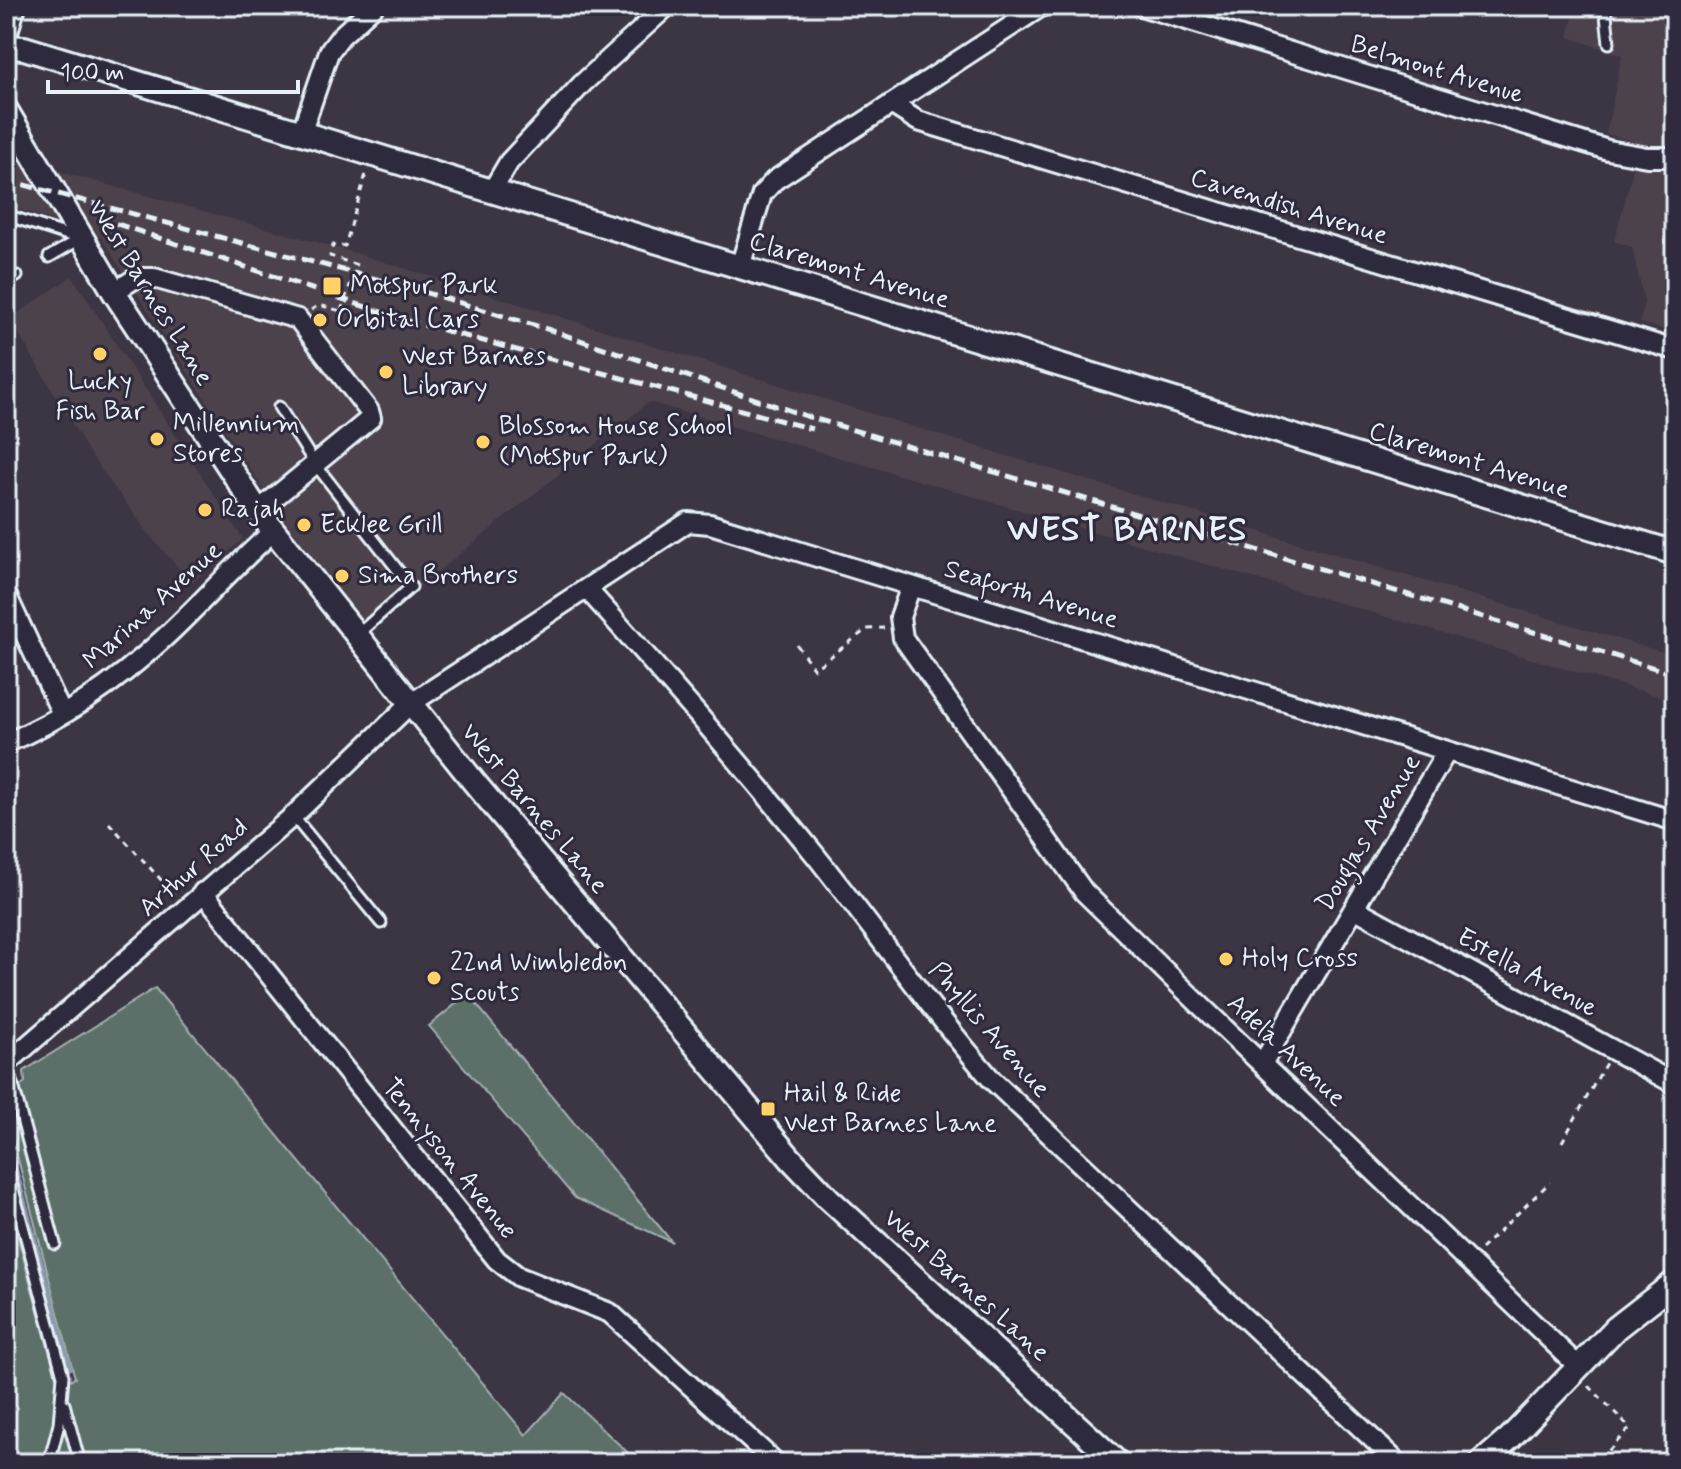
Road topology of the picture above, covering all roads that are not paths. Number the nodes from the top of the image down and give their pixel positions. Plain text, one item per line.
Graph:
1 (16, 6) edge
2 (374, 6) edge
3 (667, 6) edge
4 (1042, 6) edge
5 (1141, 6) edge
6 (1605, 6) edge
7 (6, 38) edge
8 (1609, 43) dead end
9 (6, 47) edge
10 (891, 104) junction
11 (6, 110) edge
12 (301, 134) junction
13 (1675, 157) edge
14 (492, 191) junction
15 (6, 215) edge
16 (80, 239) junction
17 (49, 257) dead end
18 (740, 267) junction
19 (17, 276) dead end
20 (6, 282) edge
21 (114, 292) junction
22 (1675, 350) edge
23 (279, 407) dead end
24 (315, 464) junction
25 (258, 511) junction
26 (274, 531) junction
27 (1675, 553) edge
28 (911, 586) junction
29 (587, 589) junction
30 (6, 594) edge
31 (355, 636) junction
32 (410, 704) junction
33 (62, 714) junction
34 (6, 743) edge
35 (1447, 751) junction
36 (293, 816) junction
37 (1675, 821) edge
38 (203, 892) junction
39 (1354, 908) junction
40 (381, 923) dead end
41 (1262, 1064) junction
42 (6, 1067) edge
43 (1675, 1084) edge
44 (6, 1163) edge
45 (55, 1244) dead end
46 (1675, 1282) edge
47 (1577, 1370) junction
48 (63, 1401) junction
49 (41, 1463) edge
50 (80, 1463) edge
51 (776, 1463) edge
52 (1118, 1463) edge
53 (1398, 1463) edge
54 (1481, 1463) edge

1 - 7 street
2 - 12 street
3 - 14 street
4 - 10 street
5 - 13 street, Belmont Avenue
6 - 8 lane
9 - 12 street, Claremont Avenue
10 - 18 street
10 - 22 street, Cavendish Avenue
11 - 16 street, West Barnes Lane
12 - 14 street, Claremont Avenue
14 - 18 street, Claremont Avenue
15 - 16 lane
16 - 17 lane
16 - 21 street, West Barnes Lane
18 - 27 street, Claremont Avenue
19 - 20 lane
21 - 24 street
21 - 25 street, West Barnes Lane
23 - 24 lane
24 - 25 street
24 - 31 lane
25 - 26 street, West Barnes Lane
26 - 31 street, West Barnes Lane
26 - 33 street, Marina Avenue
28 - 29 street, Seaforth Avenue
28 - 35 street, Seaforth Avenue
28 - 41 street, Adela Avenue
29 - 32 street, Seaforth Avenue
29 - 53 street, Phyllis Avenue
30 - 33 street
31 - 32 street, West Barnes Lane
32 - 36 street, Arthur Road
32 - 52 street, West Barnes Lane
33 - 34 street, Marina Avenue
35 - 37 street, Seaforth Avenue
35 - 39 street, Douglas Avenue
36 - 38 street, Arthur Road
36 - 40 lane
38 - 42 street, Arthur Road
38 - 51 street, Tennyson Avenue
39 - 41 street, Douglas Avenue
39 - 43 street, Estella Avenue
41 - 47 street, Adela Avenue
42 - 45 lane
44 - 48 lane
46 - 47 street
47 - 54 street
48 - 49 lane
48 - 50 lane

